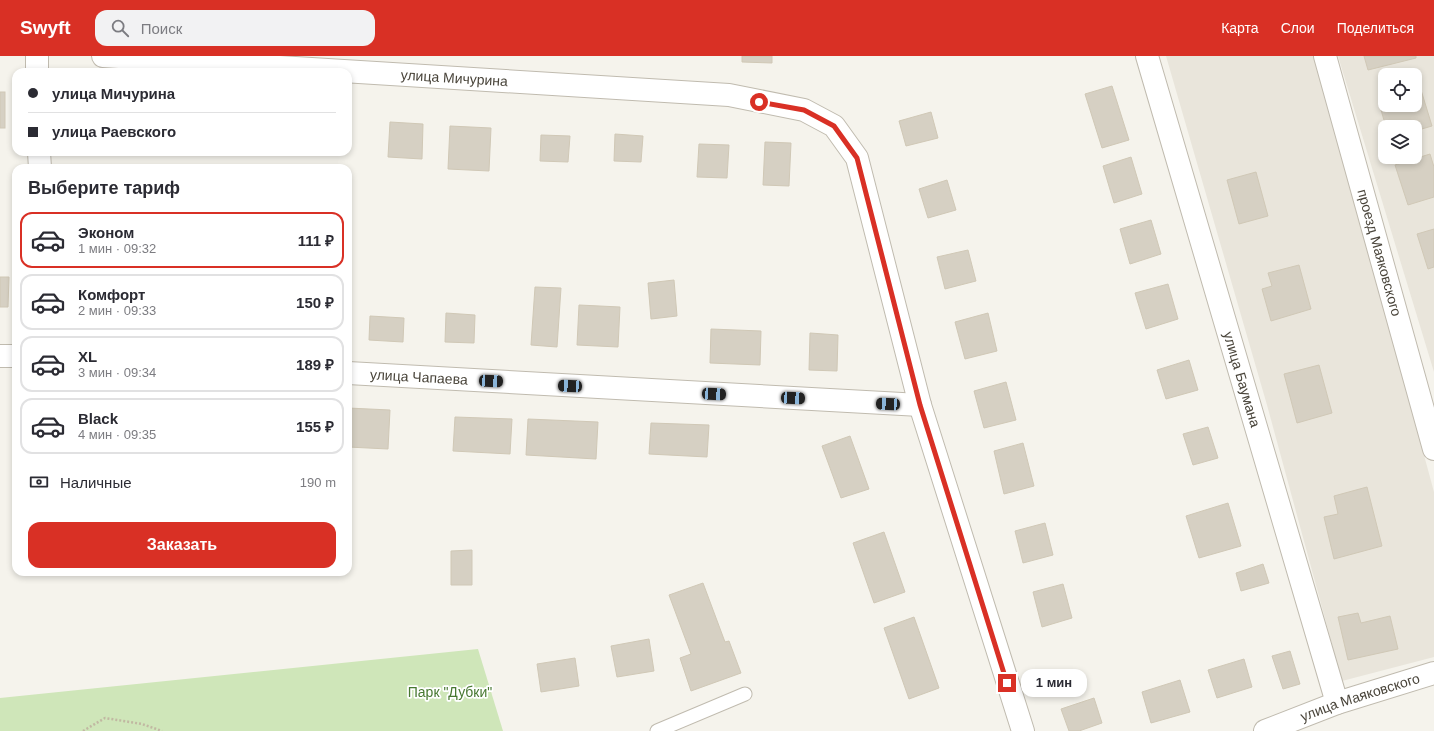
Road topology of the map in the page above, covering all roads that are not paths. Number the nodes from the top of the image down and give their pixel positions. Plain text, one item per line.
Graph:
1 (37, 56) edge
2 (103, 56) edge
3 (1147, 56) edge
4 (1325, 56) edge
5 (37, 68) edge
6 (291, 68) edge
7 (352, 72) edge
8 (0, 356) edge
9 (12, 356) edge
10 (352, 373) edge
11 (920, 405) junction
12 (1430, 416) edge
13 (1434, 449) edge
14 (1434, 673) edge
15 (745, 694) dead end
16 (1337, 703) junction
17 (657, 731) edge
18 (1023, 731) edge
19 (1265, 731) edge

1 - 5 street
2 - 6 street, улица Мичурина
3 - 16 street, улица Баумана
4 - 12 street, проезд Маяковского
7 - 11 street, улица Мичурина
8 - 9 street
10 - 11 street, улица Чапаева
11 - 18 street, улица Мичурина
12 - 13 street, проезд Маяковского
14 - 16 street, улица Маяковского
15 - 17 lane
16 - 19 street, улица Маяковского

